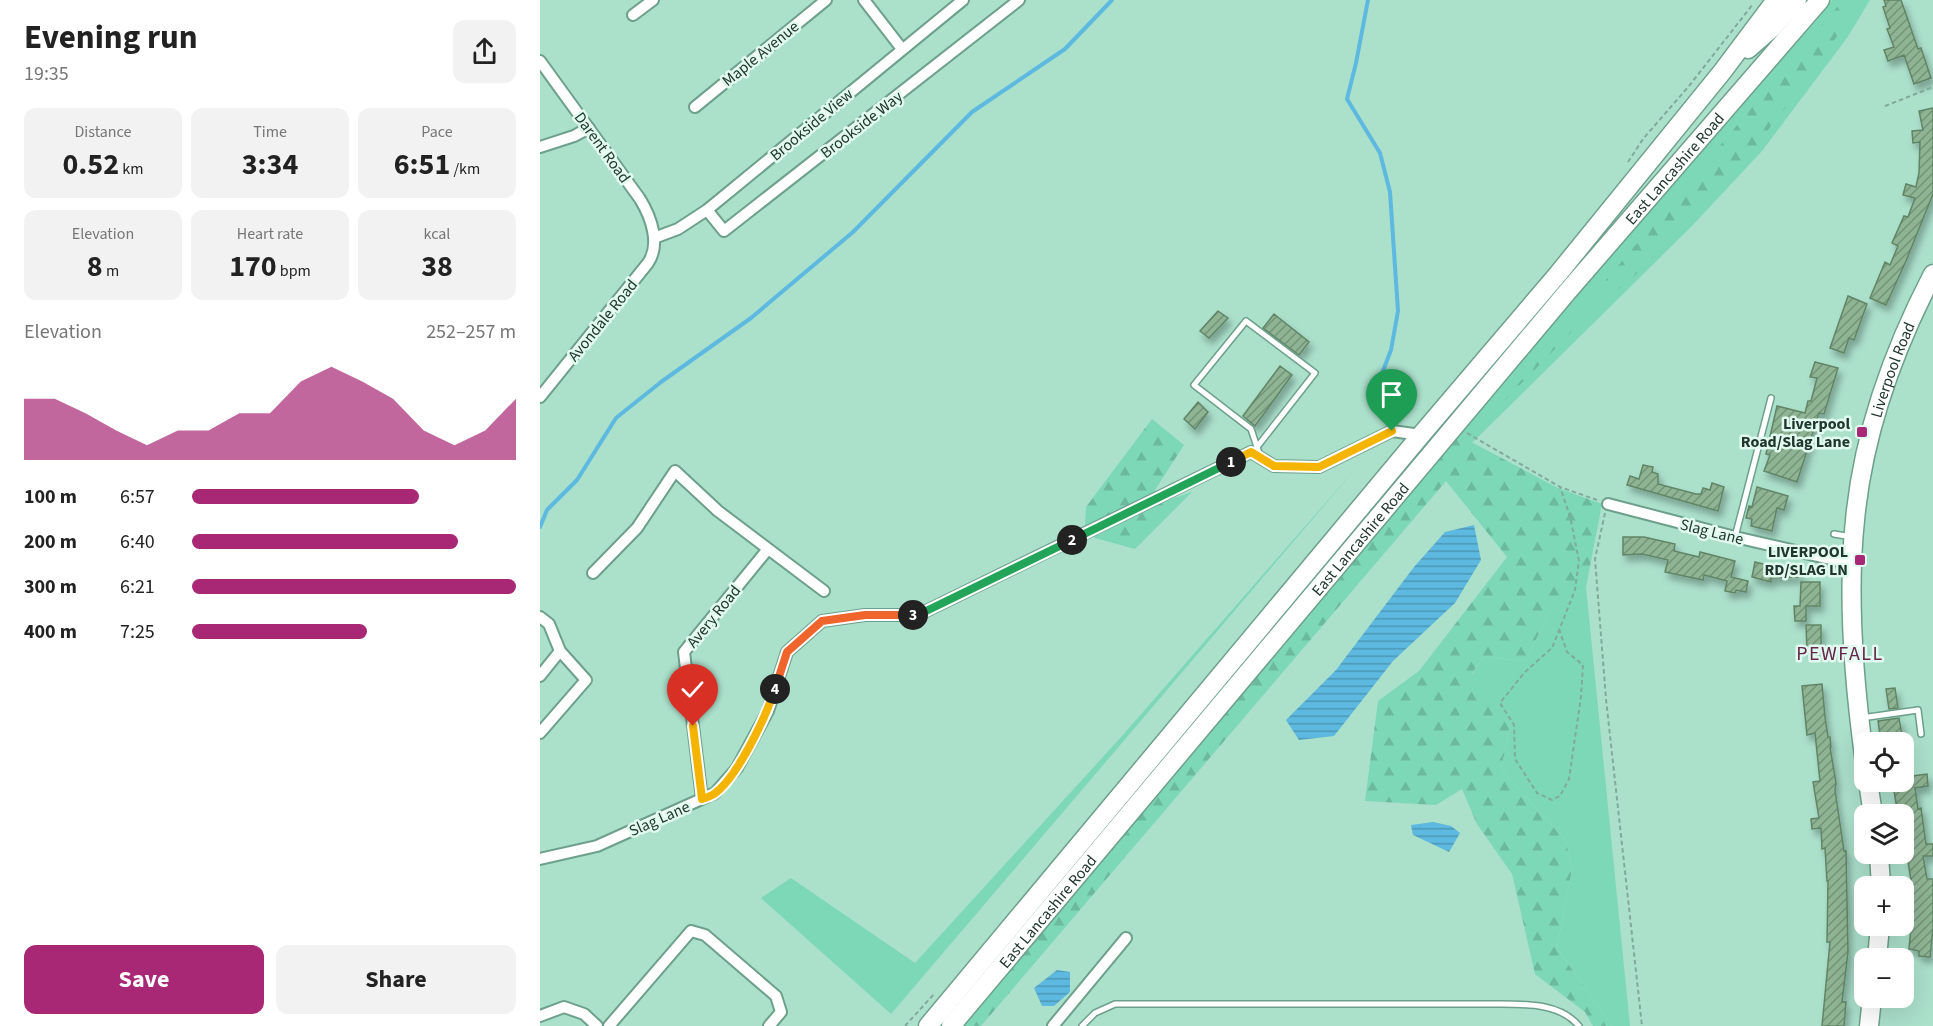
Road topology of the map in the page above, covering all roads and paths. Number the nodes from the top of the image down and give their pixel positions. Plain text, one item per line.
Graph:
1 (653, 0) edge
2 (826, 0) edge
3 (864, 0) edge
4 (963, 0) edge
5 (1018, 0) edge
6 (1776, 0) edge
7 (1797, 0) edge
8 (1820, 0) edge
9 (633, 15) dead end
10 (902, 49) junction
11 (540, 61) edge
12 (1722, 72) junction
13 (1933, 87) edge
14 (1885, 106) dead end
15 (695, 107) dead end
16 (589, 128) junction
17 (540, 147) edge
18 (707, 210) junction
19 (654, 238) junction
20 (1933, 274) edge
21 (540, 397) edge
22 (1772, 398) dead end
23 (1426, 429) junction
24 (1450, 430) junction
25 (1259, 452) junction
26 (1560, 487) junction
27 (1608, 504) junction
28 (1834, 534) dead end
29 (1735, 537) junction
30 (1853, 538) junction
31 (768, 549) junction
32 (1852, 564) junction
33 (593, 573) dead end
34 (824, 591) dead end
35 (540, 617) edge
36 (1559, 629) junction
37 (561, 651) junction
38 (540, 676) edge
39 (1860, 718) junction
40 (540, 732) edge
41 (1861, 732) edge
42 (1921, 734) dead end
43 (702, 799) junction
44 (540, 859) edge
45 (1126, 938) dead end
46 (1871, 1008) edge
47 (540, 1016) edge
48 (597, 1026) edge
49 (609, 1026) edge
50 (769, 1026) edge
51 (928, 1026) edge
52 (951, 1026) edge
53 (1053, 1026) edge
54 (1082, 1026) edge
55 (1580, 1026) edge
56 (1642, 1026) edge
57 (1869, 1026) edge

1 - 9 street
2 - 15 street, Maple Avenue
3 - 10 street
4 - 10 street, Brookside View
5 - 18 street, Brookside Way
6 - 12 highway, East Lancashire Road
7 - 12 highway
8 - 24 highway, East Lancashire Road
10 - 18 street, Brookside View
11 - 16 street, Darent Road
12 - 23 highway, East Lancashire Road
13 - 14 path
16 - 17 street
16 - 19 street, Darent Road
18 - 19 street, Brookside View
19 - 21 street, Avondale Road
20 - 30 highway, Liverpool Road
22 - 29 lane
23 - 24 highway
23 - 25 street, Slag Lane
23 - 51 highway, East Lancashire Road
24 - 26 path
24 - 52 highway, East Lancashire Road
25 - 25 lane
25 - 43 street, Slag Lane
26 - 27 path
26 - 36 path
27 - 29 street, Slag Lane
27 - 56 path
28 - 30 lane
29 - 32 street, Slag Lane
30 - 32 highway, Liverpool Road
31 - 33 street
31 - 34 street
31 - 43 street, Avery Road
32 - 39 highway, Liverpool Road
35 - 37 street
36 - 36 path
37 - 38 street
37 - 40 street
39 - 41 highway, Liverpool Road
39 - 42 lane
43 - 44 street, Slag Lane
45 - 53 street
46 - 57 highway
47 - 48 street
49 - 50 street
54 - 55 lane

